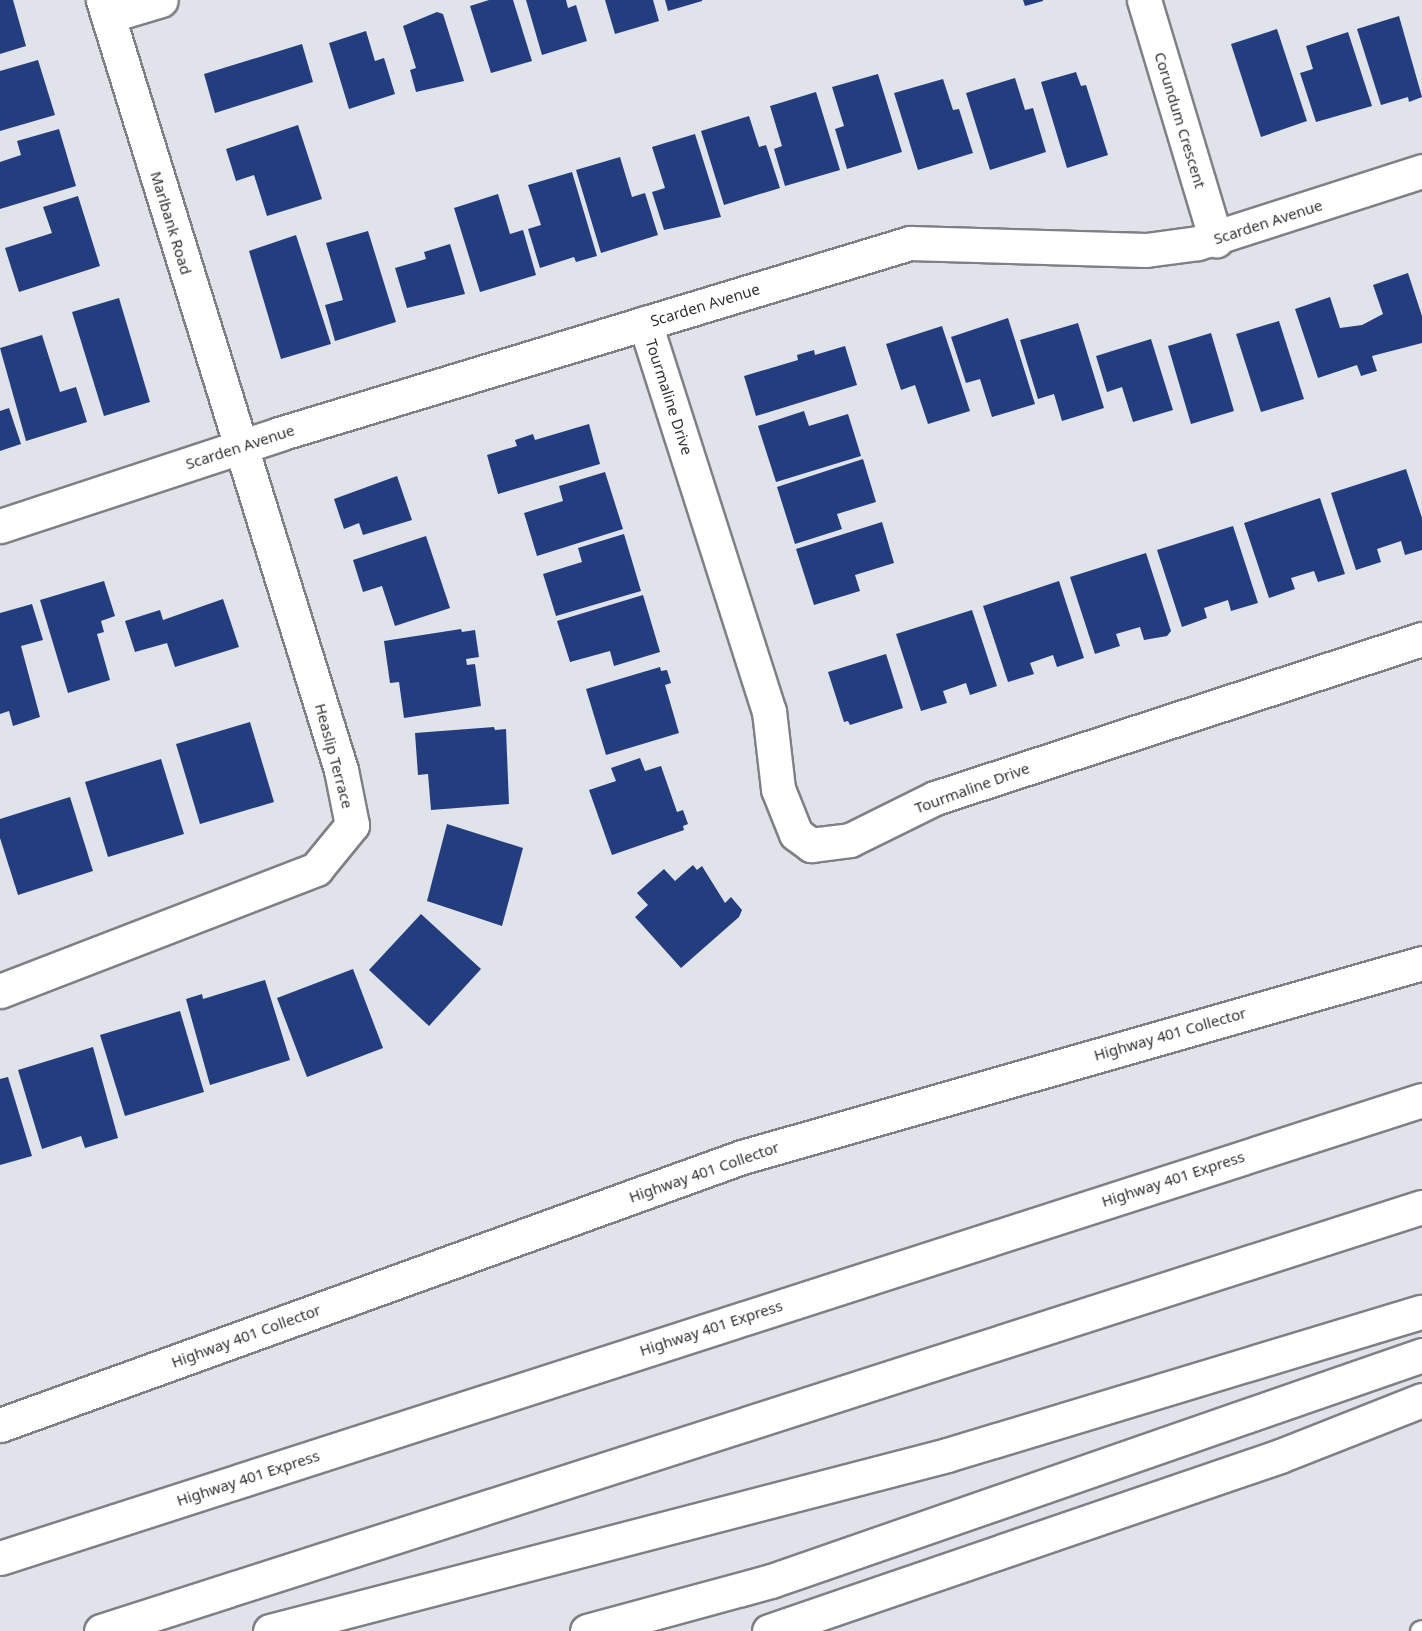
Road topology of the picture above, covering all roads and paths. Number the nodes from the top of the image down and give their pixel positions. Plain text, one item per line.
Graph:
1 (161, 0) edge
2 (1144, 0) edge
3 (106, 8) edge
4 (1422, 171) edge
5 (1216, 240) junction
6 (645, 323) junction
7 (238, 446) junction
8 (0, 526) edge
9 (1422, 639) edge
10 (1422, 963) edge
11 (0, 991) edge
12 (1422, 1100) edge
13 (1422, 1207) edge
14 (1422, 1312) edge
15 (1422, 1355) edge
16 (1422, 1400) edge
17 (0, 1425) edge
18 (0, 1558) edge
19 (101, 1631) edge
20 (270, 1631) edge
21 (587, 1631) edge
22 (769, 1631) edge

1 - 3 main road
2 - 5 main road, Corundum Crescent
3 - 7 main road, Marlbank Road
4 - 5 main road, Scarden Avenue
5 - 6 main road, Scarden Avenue
6 - 7 main road, Scarden Avenue
6 - 9 main road, Tourmaline Drive
7 - 8 main road, Scarden Avenue
7 - 11 main road, Heaslip Terrace
10 - 17 main road, Highway 401 Collector
12 - 18 main road, Highway 401 Express
13 - 19 main road
14 - 20 main road
15 - 21 main road
16 - 22 main road

